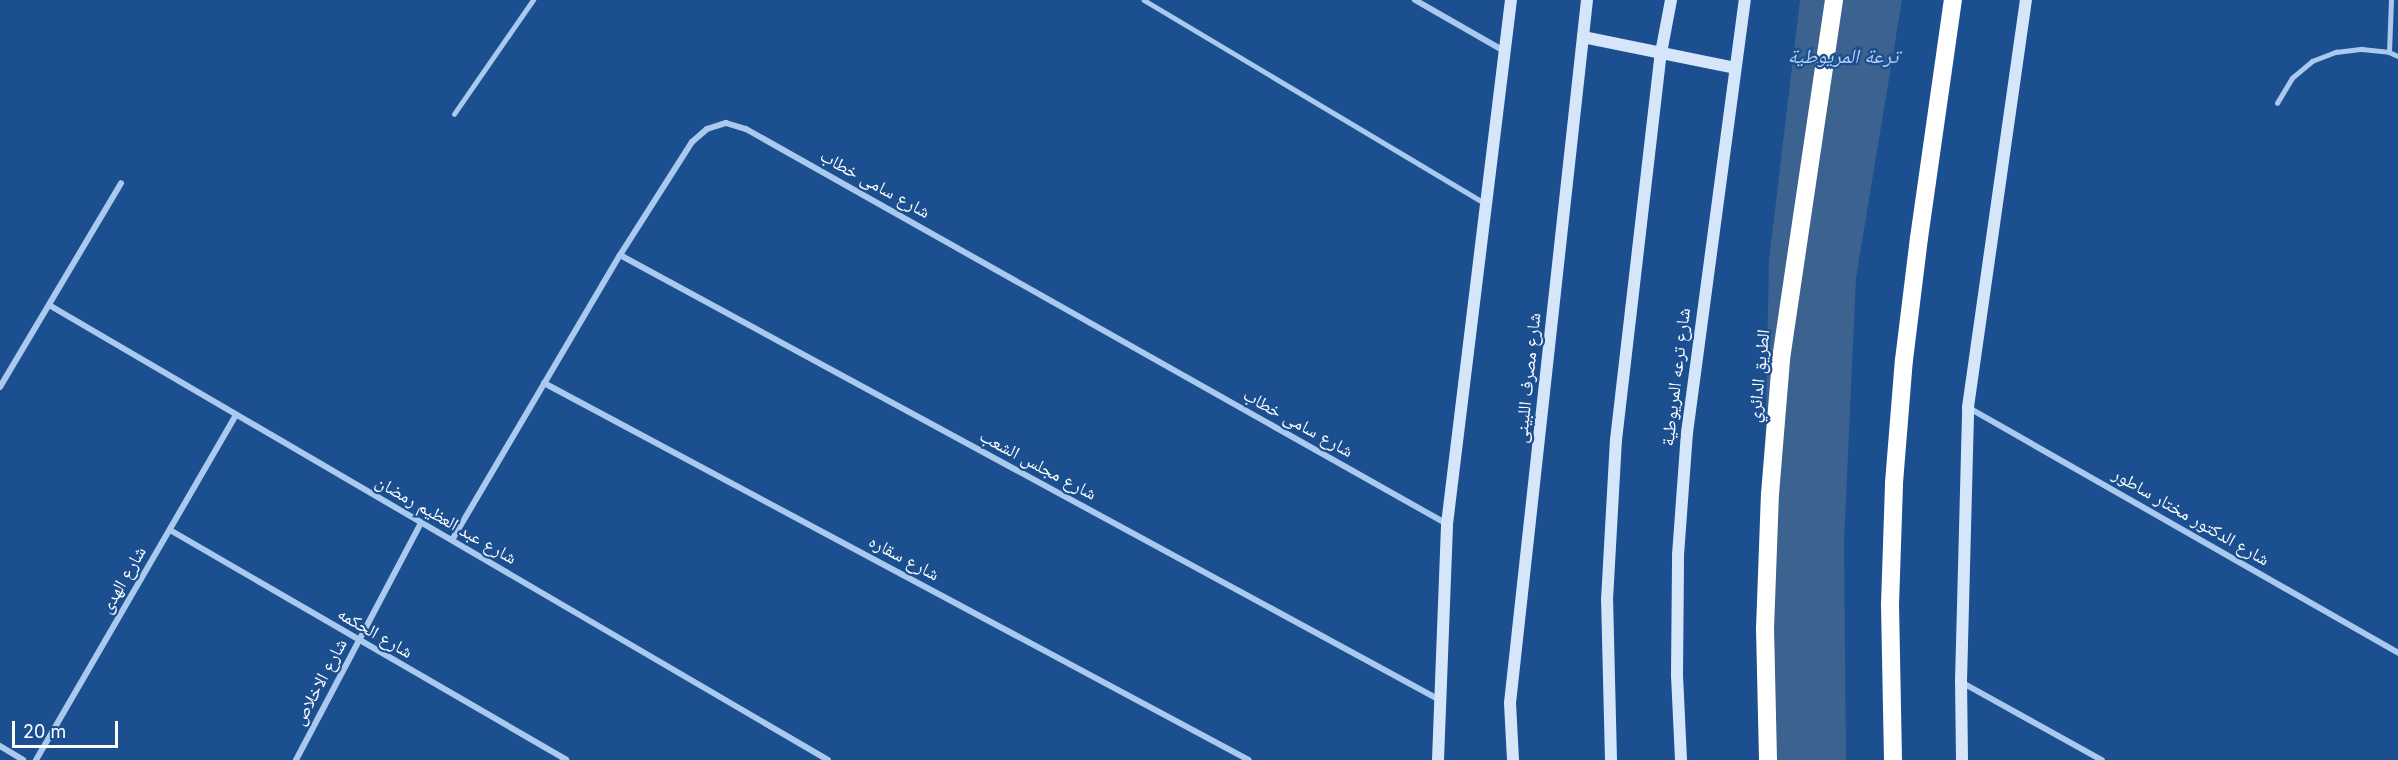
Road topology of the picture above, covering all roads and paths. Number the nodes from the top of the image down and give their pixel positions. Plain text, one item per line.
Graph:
1 (533, 0) edge
2 (1144, 0) edge
3 (1415, 0) edge
4 (1511, 0) edge
5 (1587, 0) edge
6 (1671, 0) edge
7 (1745, 0) edge
8 (1834, 0) edge
9 (1953, 0) edge
10 (2026, 0) edge
11 (2391, 0) edge
12 (1583, 37) junction
13 (1504, 51) junction
14 (2389, 52) junction
15 (1661, 53) junction
16 (2398, 56) edge
17 (1735, 68) junction
18 (2277, 103) dead end
19 (454, 114) dead end
20 (121, 183) dead end
21 (1486, 204) junction
22 (620, 255) junction
23 (49, 305) junction
24 (544, 383) junction
25 (0, 387) edge
26 (1968, 407) junction
27 (236, 415) junction
28 (422, 523) junction
29 (1447, 524) junction
30 (170, 530) junction
31 (452, 540) junction
32 (359, 641) junction
33 (2398, 653) edge
34 (1961, 682) junction
35 (1441, 701) junction
36 (0, 746) edge
37 (23, 760) edge
38 (36, 760) edge
39 (296, 760) edge
40 (566, 760) edge
41 (828, 760) edge
42 (1250, 760) edge
43 (1438, 760) edge
44 (1513, 760) edge
45 (1611, 760) edge
46 (1681, 760) edge
47 (1768, 760) edge
48 (1893, 760) edge
49 (1962, 760) edge
50 (2102, 760) edge

1 - 19 lane
2 - 21 lane
3 - 13 street
4 - 13 main road
5 - 12 main road, شارع مصرف اللبينى
6 - 15 main road
7 - 17 main road, شارع ترعه المريوطية
8 - 47 highway, الطريق الدائري
9 - 48 highway
10 - 26 main road
11 - 14 lane
12 - 15 main road
12 - 44 main road, شارع مصرف اللبينى
13 - 21 main road
14 - 16 lane
14 - 18 lane
15 - 17 main road
15 - 45 main road
17 - 46 main road, شارع ترعه المريوطية
20 - 23 street
21 - 29 main road
22 - 24 street, شارع سامى خطاب
22 - 29 street, شارع سامى خطاب
22 - 35 street, شارع مجلس الشعب
23 - 25 street
23 - 27 street, شارع عبد العظيم رمضان
24 - 31 street, شارع سامى خطاب
24 - 42 street, شارع سقاره
26 - 33 street, شارع الدكتور مختار ساطور
26 - 34 main road
27 - 28 street, شارع عبد العظيم رمضان
27 - 30 street, شارع الهدى
28 - 31 street, شارع عبد العظيم رمضان
28 - 32 street, شارع الاخلاص
29 - 35 main road
30 - 32 street, شارع الحكمه
30 - 38 street, شارع الهدى
31 - 41 street, شارع عبد العظيم رمضان
32 - 39 street, شارع الاخلاص
32 - 40 street, شارع الحكمه
34 - 49 main road
34 - 50 street
35 - 43 main road
36 - 37 street

